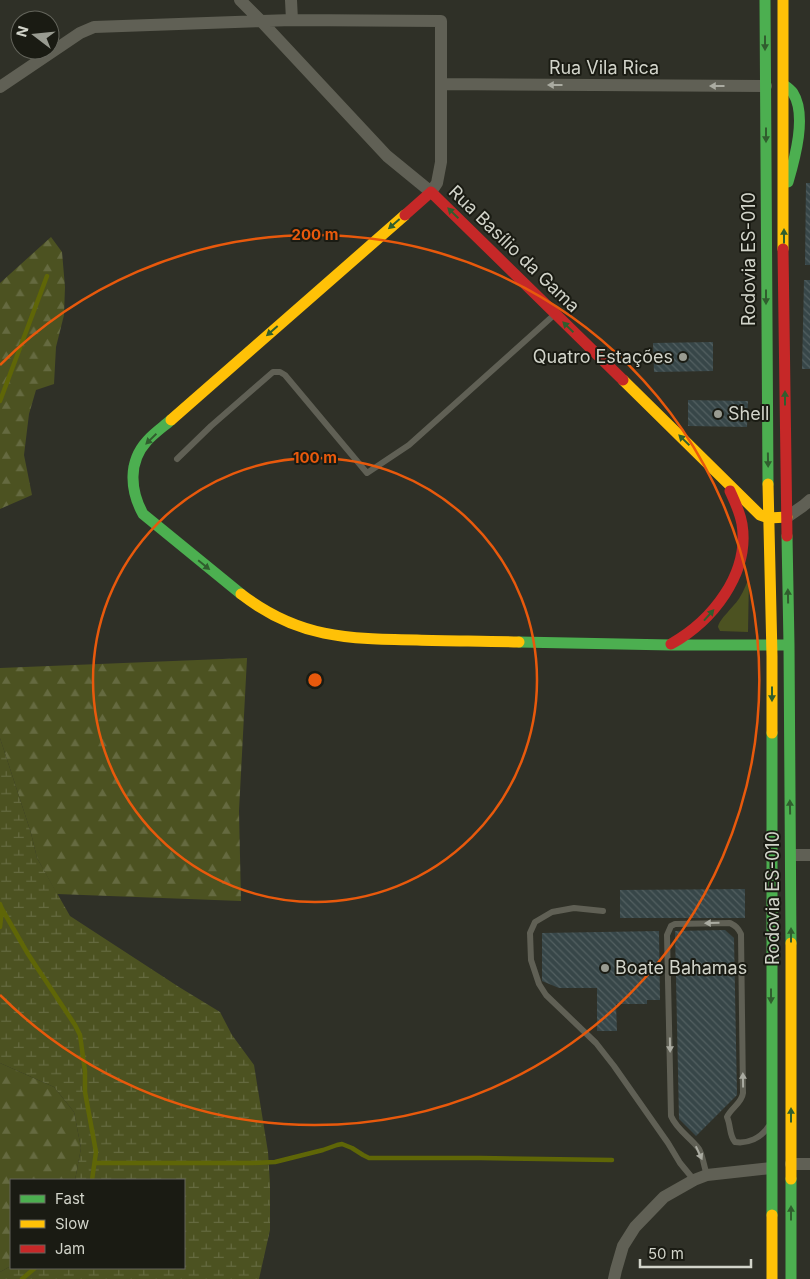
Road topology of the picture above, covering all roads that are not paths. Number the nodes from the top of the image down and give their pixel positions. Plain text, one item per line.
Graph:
1 (240, 0) edge
2 (291, 0) edge
3 (765, 0) edge
4 (783, 0) edge
5 (292, 20) junction
6 (261, 22) junction
7 (441, 84) junction
8 (784, 85) junction
9 (766, 86) junction
10 (0, 87) edge
11 (431, 192) junction
12 (783, 194) junction
13 (555, 313) junction
14 (176, 459) dead end
15 (725, 480) junction
16 (810, 500) edge
17 (787, 517) junction
18 (768, 518) junction
19 (671, 644) junction
20 (772, 645) junction
21 (789, 645) junction
22 (791, 855) junction
23 (810, 855) edge
24 (603, 911) dead end
25 (771, 1120) junction
26 (791, 1164) junction
27 (810, 1164) edge
28 (771, 1168) junction
29 (707, 1175) junction
30 (694, 1180) junction
31 (614, 1279) edge
32 (772, 1279) edge
33 (791, 1279) edge

1 - 6 street, Rua Basílio da Gama
2 - 5 street
3 -> 9 main road, Rodovia ES-010
4 - 8 main road, Rodovia ES-010
5 - 6 street
5 - 7 street
6 - 10 street
6 - 11 street, Rua Basílio da Gama
9 -> 7 street, Rua Vila Rica
7 - 11 street
8 - 12 main road, Rodovia ES-010
8 - 12 main road
9 -> 18 main road, Rodovia ES-010
13 -> 11 main road, Rua Basílio da Gama
11 -> 19 main road
17 -> 12 main road, Rodovia ES-010
13 - 14 lane
15 -> 13 main road, Rua Basílio da Gama
15 - 18 main road, Rua Basílio da Gama
19 -> 15 main road
16 - 17 street
17 - 18 main road
21 -> 17 main road, Rodovia ES-010
18 - 20 main road, Rodovia ES-010
19 - 20 main road
20 - 21 main road
20 -> 25 main road, Rodovia ES-010
22 -> 21 main road, Rodovia ES-010
22 - 23 street
26 -> 22 main road, Rodovia ES-010
24 - 30 lane
25 - 28 main road, Rodovia ES-010
25 -> 29 lane
26 - 27 street
33 -> 26 main road, Rodovia ES-010
28 - 29 street
28 - 32 main road, Rodovia ES-010
29 - 30 street
30 - 31 street

